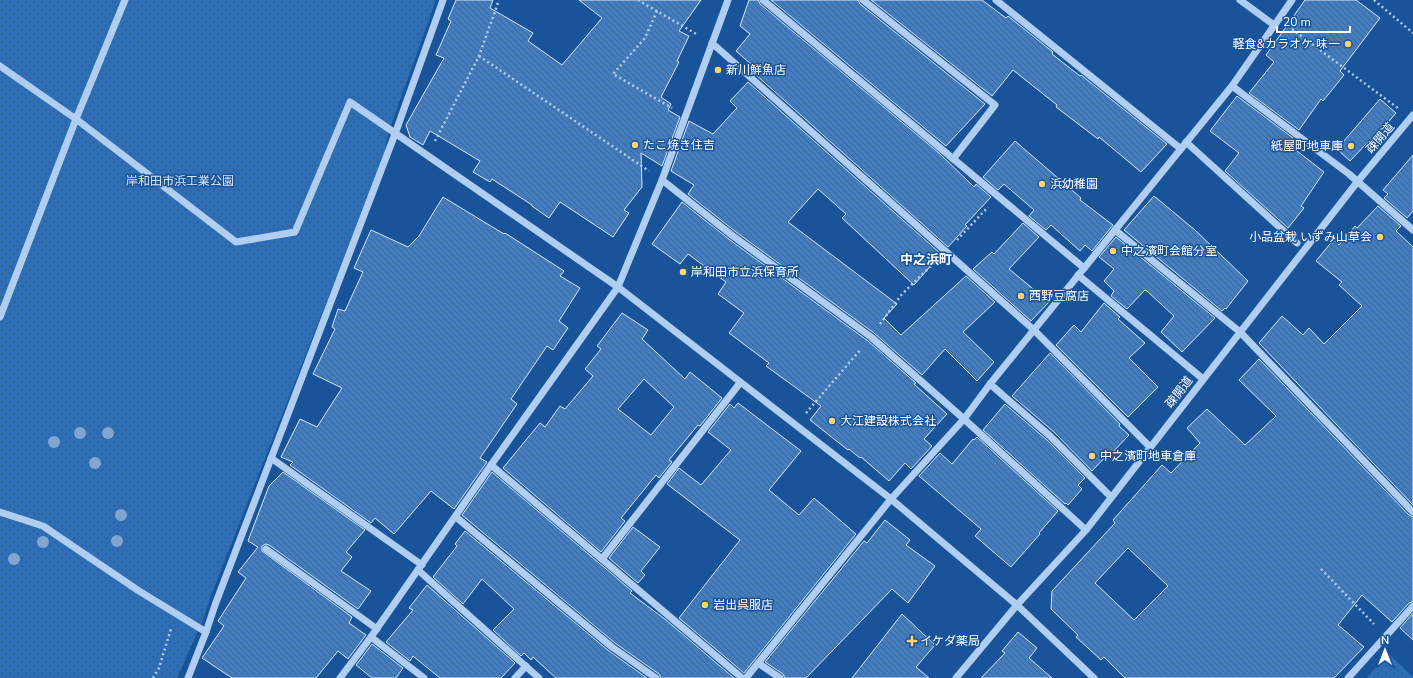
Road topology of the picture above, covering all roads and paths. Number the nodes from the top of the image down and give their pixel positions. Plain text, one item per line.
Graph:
1 (125, 0) edge
2 (444, 0) edge
3 (499, 0) edge
4 (638, 0) edge
5 (728, 0) edge
6 (763, 0) edge
7 (864, 0) edge
8 (996, 0) edge
9 (1240, 0) edge
10 (1292, 0) edge
11 (1374, 0) edge
12 (657, 11) junction
13 (1276, 22) junction
14 (1413, 33) edge
15 (712, 43) junction
16 (479, 56) junction
17 (0, 66) edge
18 (1232, 86) junction
19 (676, 110) dead end
20 (1412, 116) edge
21 (76, 119) junction
22 (395, 134) junction
23 (1186, 142) junction
24 (1181, 148) junction
25 (427, 156) junction
26 (953, 159) junction
27 (662, 180) junction
28 (1358, 181) junction
29 (998, 196) junction
30 (1115, 230) junction
31 (1413, 230) edge
32 (1296, 243) dead end
33 (946, 252) junction
34 (1084, 268) junction
35 (1078, 275) junction
36 (618, 288) junction
37 (0, 317) edge
38 (1034, 330) junction
39 (1240, 332) junction
40 (871, 337) junction
41 (1203, 379) junction
42 (740, 383) junction
43 (990, 384) junction
44 (964, 419) junction
45 (795, 425) junction
46 (1150, 447) junction
47 (271, 458) junction
48 (491, 466) junction
49 (1111, 497) junction
50 (891, 499) junction
51 (0, 512) edge
52 (1413, 512) edge
53 (456, 518) junction
54 (1086, 530) junction
55 (266, 549) dead end
56 (602, 559) junction
57 (420, 568) junction
58 (1321, 570) dead end
59 (1017, 605) junction
60 (1413, 606) edge
61 (176, 613) junction
62 (377, 629) junction
63 (206, 632) junction
64 (1386, 636) junction
65 (371, 637) junction
66 (758, 663) junction
67 (526, 666) junction
68 (153, 678) edge
69 (188, 678) edge
70 (340, 678) edge
71 (424, 678) edge
72 (515, 678) edge
73 (539, 678) edge
74 (656, 678) edge
75 (742, 678) edge
76 (746, 678) edge
77 (780, 678) edge
78 (956, 678) edge
79 (1094, 678) edge
80 (1348, 678) edge

1 - 21 street
2 - 22 street
3 - 16 path
4 - 12 path
5 - 15 street
6 - 26 street
7 - 26 street
8 - 24 street
9 - 13 street
10 - 13 street
11 - 14 path
12 - 15 path
12 - 19 path
13 - 18 street
13 - 20 path
15 - 27 street
15 - 33 street
16 - 25 path
16 - 27 path
17 - 21 street
18 - 23 street
18 - 28 street
20 - 28 street, 疎開道
21 - 22 street
21 - 37 street
22 - 25 street
22 - 47 street
23 - 24 street
23 - 32 street
24 - 30 street
25 - 36 street
26 - 29 street
27 - 36 street
27 - 40 street
28 - 31 street
28 - 39 street, 疎開道
29 - 33 path
29 - 34 street
30 - 34 street
30 - 39 street
33 - 38 street
33 - 40 path
34 - 35 street
35 - 38 street
35 - 41 street
36 - 42 street
36 - 48 street
38 - 43 street
38 - 46 street
39 - 41 street, 疎開道
39 - 52 street
40 - 44 street
40 - 45 path
41 - 46 street, 疎開道
42 - 45 street
42 - 56 street
43 - 44 street
43 - 49 street
44 - 50 street
44 - 54 street
45 - 50 street
46 - 49 street, 疎開道
47 - 57 street
47 - 63 street
48 - 53 street
48 - 56 street
49 - 54 street, 疎開道
50 - 59 street
50 - 66 street
51 - 61 street
53 - 57 street
53 - 74 street
54 - 59 street, 疎開道
55 - 62 street
56 - 75 street
57 - 62 street
57 - 67 street
58 - 64 path
59 - 78 street, 疎開道
59 - 79 street
60 - 64 street
61 - 63 street
61 - 68 path
62 - 65 street
63 - 69 street
64 - 80 street
65 - 70 street
65 - 71 street
66 - 76 street
66 - 77 street
67 - 72 street
67 - 73 street

